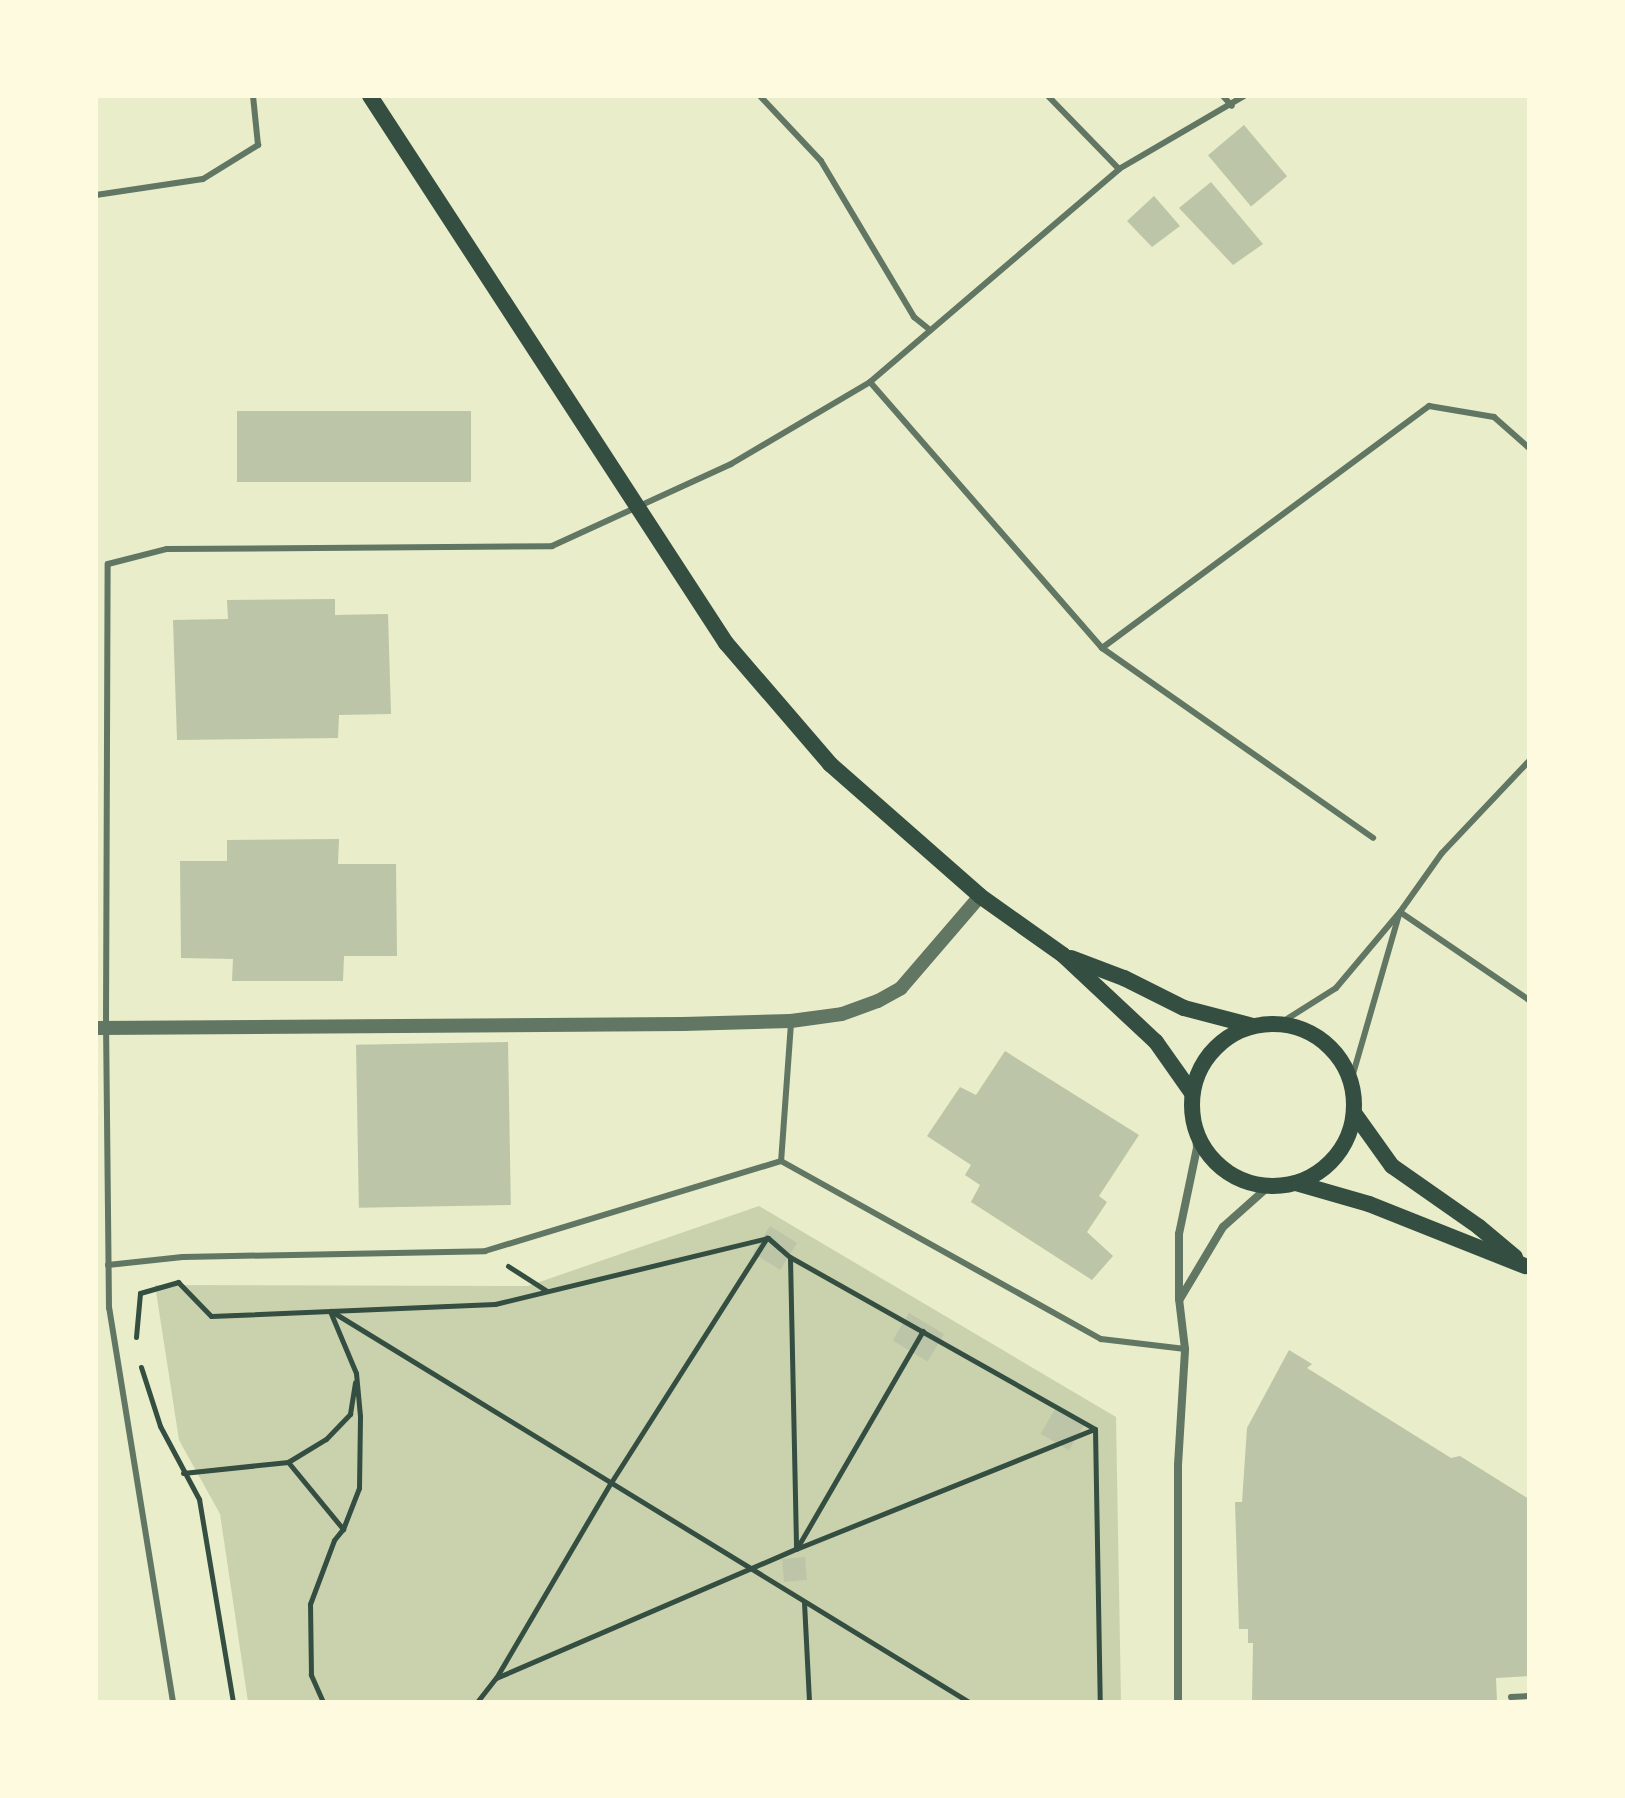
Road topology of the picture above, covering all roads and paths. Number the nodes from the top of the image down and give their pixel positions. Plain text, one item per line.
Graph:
1 (253, 96) edge
2 (370, 96) edge
3 (760, 96) edge
4 (1048, 96) edge
5 (1223, 96) edge
6 (1244, 96) edge
7 (1232, 106) junction
8 (1119, 169) junction
9 (96, 195) edge
10 (930, 330) junction
11 (870, 382) junction
12 (1529, 448) edge
13 (637, 509) junction
14 (1102, 648) junction
15 (1529, 761) edge
16 (1373, 838) dead end
17 (980, 896) junction
18 (1400, 912) junction
19 (1063, 955) junction
20 (1529, 1000) edge
21 (791, 1021) junction
22 (1279, 1024) junction
23 (1253, 1026) junction
24 (101, 1028) edge
25 (1351, 1081) junction
26 (1192, 1093) junction
27 (1354, 1113) junction
28 (1196, 1133) junction
29 (781, 1161) junction
30 (1296, 1183) junction
31 (1269, 1186) junction
32 (768, 1238) junction
33 (485, 1251) junction
34 (790, 1257) junction
35 (108, 1265) junction
36 (1527, 1267) edge
37 (547, 1291) junction
38 (1179, 1299) junction
39 (330, 1311) junction
40 (923, 1331) junction
41 (136, 1347) dead end
42 (1185, 1349) junction
43 (140, 1361) dead end
44 (356, 1373) junction
45 (1095, 1429) junction
46 (288, 1462) junction
47 (183, 1473) junction
48 (610, 1484) junction
49 (343, 1529) junction
50 (796, 1549) junction
51 (752, 1570) junction
52 (804, 1601) junction
53 (496, 1678) junction
54 (1529, 1696) edge
55 (1511, 1697) dead end
56 (173, 1702) edge
57 (233, 1702) edge
58 (323, 1702) edge
59 (477, 1702) edge
60 (809, 1702) edge
61 (969, 1702) edge
62 (1100, 1702) edge
63 (1178, 1702) edge

1 - 9 lane
2 - 13 main road
3 - 10 lane
4 - 8 lane
5 - 7 lane
6 - 7 lane
7 - 8 lane
8 - 10 lane
10 - 11 lane
11 - 13 lane
11 - 14 lane
12 - 14 lane
13 - 17 main road
13 - 24 lane
14 - 16 lane
15 - 18 lane
17 - 19 main road
17 - 21 street
18 - 20 lane
18 - 22 lane
18 - 25 lane
19 - 23 main road
19 - 26 main road
21 - 24 street
21 - 29 lane
22 - 23 main road
22 - 25 main road
23 - 26 main road
24 - 35 lane
25 - 27 main road
26 - 28 main road
27 - 30 main road
27 - 36 main road
28 - 31 main road
28 - 38 street
29 - 33 lane
29 - 42 lane
30 - 31 main road
30 - 36 main road
31 - 38 street
32 - 34 path
32 - 37 path
32 - 48 path
33 - 35 lane
33 - 37 path
34 - 40 path
34 - 50 path
35 - 56 lane
37 - 39 path
38 - 42 street
39 - 41 path
39 - 44 path
39 - 48 path
40 - 45 path
40 - 50 path
42 - 63 street
43 - 47 path
44 - 46 path
44 - 49 path
45 - 50 path
45 - 62 path
46 - 47 path
46 - 49 path
47 - 57 path
48 - 51 path
48 - 53 path
49 - 58 path
50 - 51 path
51 - 52 path
51 - 53 path
52 - 60 path
52 - 61 path
53 - 59 path
54 - 55 lane

